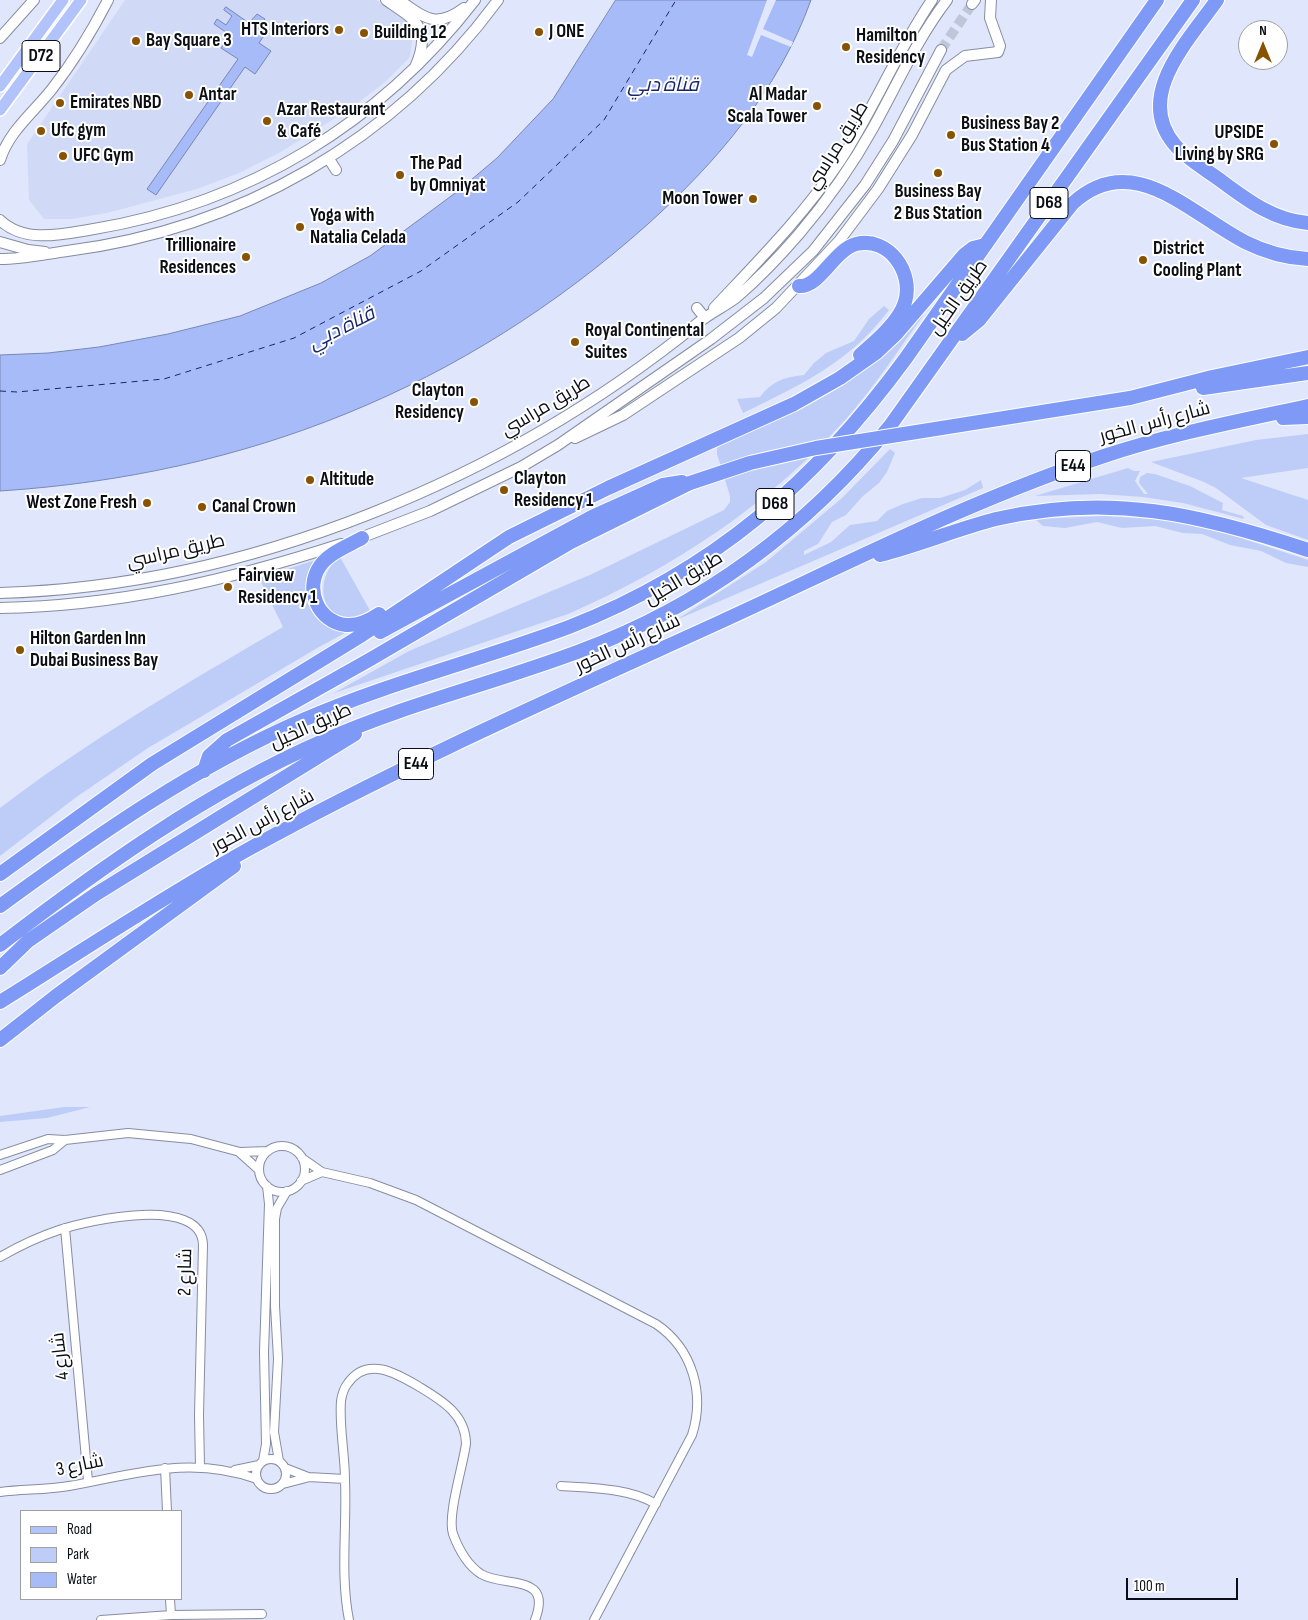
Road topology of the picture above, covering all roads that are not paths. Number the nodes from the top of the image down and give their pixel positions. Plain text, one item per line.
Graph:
1 (63, 0) edge
2 (81, 0) edge
3 (108, 0) edge
4 (386, 0) edge
5 (399, 0) edge
6 (475, 0) edge
7 (498, 0) edge
8 (932, 0) edge
9 (946, 0) edge
10 (991, 0) edge
11 (1157, 0) edge
12 (1193, 0) edge
13 (1216, 0) edge
14 (31, 3) edge
15 (0, 38) edge
16 (941, 50) tunnel mouth
17 (892, 51) dead end
18 (894, 65) junction
19 (414, 70) junction
20 (0, 86) edge
21 (0, 110) edge
22 (329, 159) junction
23 (0, 160) edge
24 (336, 170) dead end
25 (0, 220) edge
26 (1308, 223) edge
27 (0, 242) edge
28 (984, 245) junction
29 (64, 252) junction
30 (0, 259) edge
31 (1308, 259) edge
32 (799, 286) junction
33 (697, 308) dead end
34 (705, 318) junction
35 (954, 337) junction
36 (1308, 357) edge
37 (1308, 373) edge
38 (1130, 398) junction
39 (1308, 406) edge
40 (1308, 417) edge
41 (1238, 421) junction
42 (748, 425) junction
43 (558, 445) junction
44 (362, 538) junction
45 (1308, 550) edge
46 (850, 563) junction
47 (507, 571) junction
48 (447, 577) junction
49 (0, 593) edge
50 (0, 608) edge
51 (362, 635) junction
52 (376, 719) junction
53 (204, 771) junction
54 (244, 852) junction
55 (0, 874) edge
56 (0, 906) edge
57 (0, 946) edge
58 (3, 965) edge
59 (0, 1002) edge
60 (0, 1040) edge
61 (65, 1140) junction
62 (23, 1146) junction
63 (233, 1150) junction
64 (268, 1151) junction
65 (0, 1155) edge
66 (302, 1158) junction
67 (28, 1159) junction
68 (0, 1170) edge
69 (259, 1170) junction
70 (322, 1172) junction
71 (300, 1182) junction
72 (267, 1186) junction
73 (287, 1191) junction
74 (66, 1228) junction
75 (0, 1257) edge
76 (264, 1359) junction
77 (278, 1359) junction
78 (279, 1461) junction
79 (261, 1463) junction
80 (200, 1467) junction
81 (165, 1468) junction
82 (285, 1468) junction
83 (233, 1470) junction
84 (308, 1477) junction
85 (257, 1479) junction
86 (345, 1479) junction
87 (88, 1481) junction
88 (283, 1484) junction
89 (561, 1486) dead end
90 (0, 1492) edge
91 (656, 1504) junction
92 (167, 1510) edge
93 (170, 1600) edge
94 (262, 1614) dead end
95 (171, 1615) junction
96 (101, 1620) edge
97 (349, 1620) edge
98 (535, 1620) edge
99 (594, 1620) edge

1 - 20 main road, D72
2 - 21 main road, D72
3 - 23 street, D72
4 - 19 street
5 - 6 street
6 - 19 street
7 - 22 street
8 - 18 street
9 - 34 street, طريق مراسي
10 - 32 street
11 - 28 highway, طريق الخيل / D68
12 - 35 highway, طريق الخيل / D68
13 - 26 highway
14 - 15 street, D72
16 - 43 street, طريق مراسي
17 - 18 street
18 - 34 street
19 - 25 street
22 - 24 street
22 - 29 street
27 - 29 street
28 - 42 highway
28 - 53 highway, طريق الخيل / D68
29 - 30 street
31 - 35 highway
32 - 42 highway
32 - 43 street
33 - 34 street
34 - 49 street, طريق مراسي
35 - 52 highway, طريق الخيل / D68
36 - 38 highway
37 - 38 highway, شارع رأس الخور
38 - 47 highway, شارع رأس الخور, bridge
39 - 41 highway, شارع رأس الخور / E44
40 - 41 highway
41 - 46 highway, شارع رأس الخور / E44
42 - 48 highway
43 - 44 street, طريق مراسي
44 - 48 highway
44 - 50 street, طريق مراسي
45 - 46 highway
46 - 54 highway, شارع رأس الخور / E44
47 - 51 highway
47 - 53 highway, شارع رأس الخور
48 - 51 highway
51 - 55 highway
52 - 57 highway, طريق الخيل
52 - 58 highway
53 - 56 highway, طريق الخيل
54 - 59 highway, شارع رأس الخور / E44
54 - 60 highway
61 - 62 street
61 - 63 street
61 - 67 street
62 - 65 street
62 - 67 street
63 - 64 street
63 - 69 street
64 - 66 street
64 - 69 street
66 - 70 street
66 - 71 street
67 - 68 street
69 - 72 street
70 - 71 street
70 - 91 street
71 - 73 street
72 - 73 street
72 - 76 street
73 - 77 street
74 - 75 street, شارع 2
74 - 80 street, شارع 2
74 - 87 street, شارع 4
76 - 77 street
76 - 79 street
77 - 78 street
78 - 79 street
78 - 82 street
79 - 83 street
79 - 85 street
80 - 81 street, شارع 3
80 - 83 street, شارع 3
81 - 87 street, شارع 3
81 - 92 street
82 - 84 street
82 - 88 street
83 - 85 street
84 - 86 street
84 - 88 street
85 - 88 street
86 - 97 street
86 - 98 street
87 - 90 street, شارع 3
89 - 91 street
91 - 99 street
93 - 95 street
94 - 95 street
95 - 96 street

